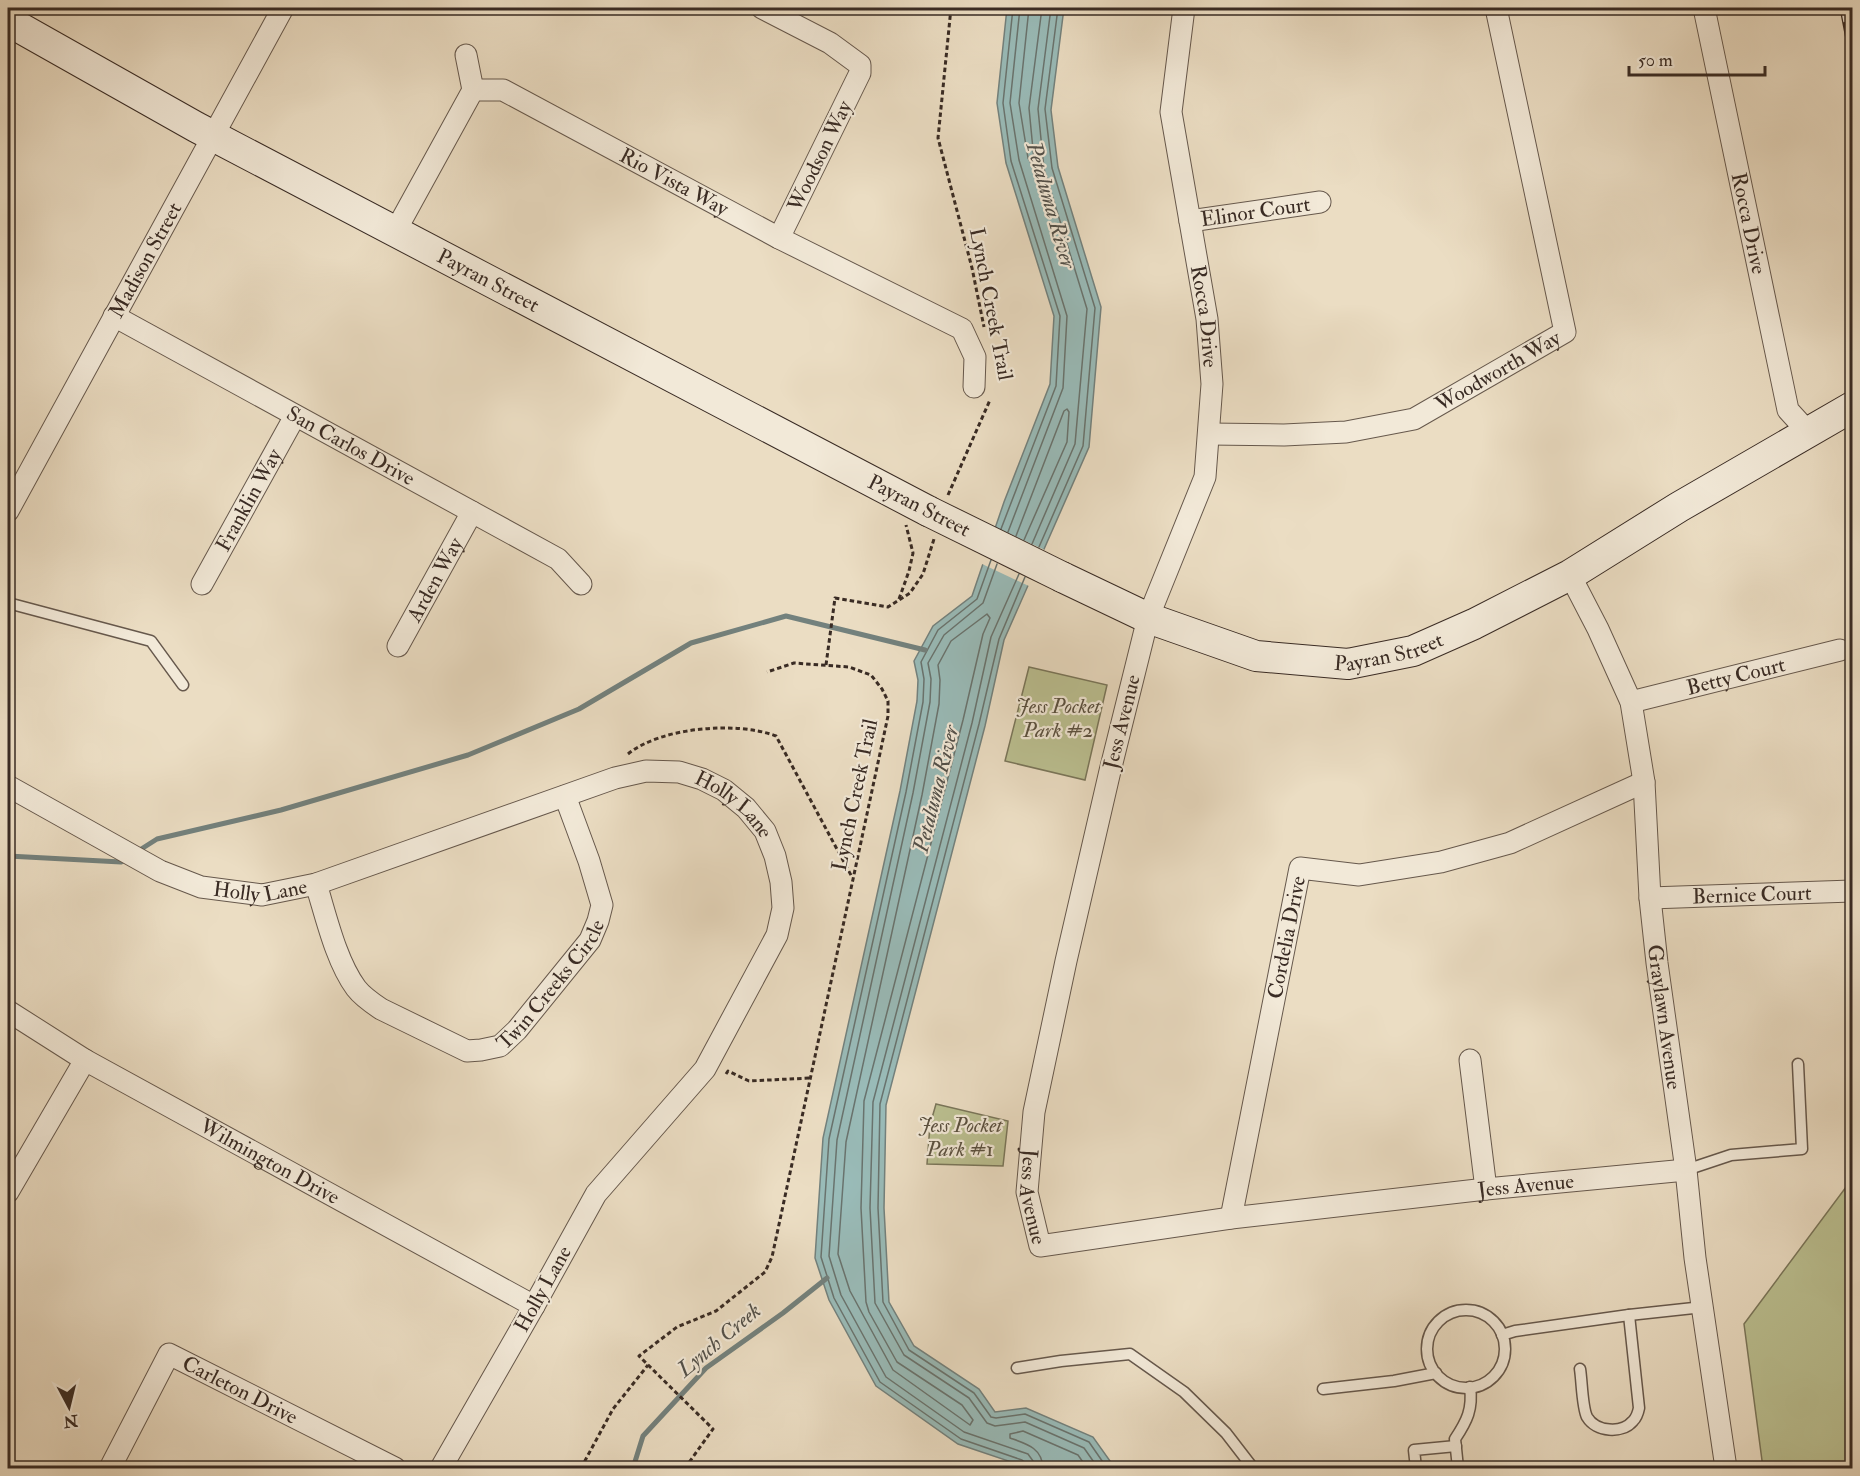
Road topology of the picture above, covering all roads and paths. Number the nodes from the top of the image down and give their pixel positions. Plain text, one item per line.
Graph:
1 (283, 8) edge
2 (762, 8) edge
3 (951, 8) edge
4 (1184, 8) edge
5 (1496, 8) edge
6 (1704, 8) edge
7 (8, 21) edge
8 (466, 55) dead end
9 (472, 90) junction
10 (213, 135) junction
11 (1320, 202) dead end
12 (1190, 221) junction
13 (396, 230) junction
14 (779, 238) junction
15 (114, 316) junction
16 (985, 333) dead end
17 (982, 393) joint
18 (1852, 407) edge
19 (295, 416) junction
20 (1808, 432) junction
21 (1209, 434) junction
22 (8, 511) edge
23 (472, 512) junction
24 (937, 513) junction
25 (1570, 575) junction
26 (201, 584) dead end
27 (581, 584) dead end
28 (898, 599) junction
29 (8, 603) edge
30 (1148, 618) junction
31 (398, 646) dead end
32 (1840, 650) dead end
33 (826, 666) junction
34 (767, 672) dead end
35 (183, 685) dead end
36 (1631, 702) junction
37 (1644, 782) junction
38 (8, 786) edge
39 (565, 796) junction
40 (316, 884) junction
41 (1852, 891) edge
42 (1650, 898) junction
43 (8, 1011) edge
44 (85, 1060) junction
45 (1470, 1060) dead end
46 (1798, 1064) dead end
47 (699, 1076) junction
48 (810, 1078) junction
49 (1686, 1170) junction
50 (1486, 1189) junction
51 (8, 1192) edge
52 (1231, 1218) junction
53 (534, 1306) junction
54 (1703, 1307) junction
55 (1629, 1315) junction
56 (1503, 1335) junction
57 (648, 1365) junction
58 (1017, 1368) dead end
59 (1580, 1369) dead end
60 (1436, 1373) junction
61 (1470, 1387) junction
62 (1323, 1389) dead end
63 (1456, 1446) junction
64 (110, 1468) edge
65 (395, 1468) edge
66 (441, 1468) edge
67 (581, 1468) edge
68 (685, 1468) edge
69 (1253, 1468) edge
70 (1416, 1468) edge
71 (1458, 1468) edge
72 (1726, 1468) edge

1 - 10 street, Madison Street
2 - 14 street, Woodson Way
3 - 16 path, Lynch Creek Trail
4 - 12 street, Rocca Drive
5 - 21 street, Woodworth Way
6 - 20 street, Rocca Drive
7 - 10 main road, Payran Street
8 - 9 street
9 - 13 street
9 - 14 street, Rio Vista Way
10 - 13 main road, Payran Street
10 - 15 street, Madison Street
11 - 12 street, Elinor Court
12 - 21 street, Rocca Drive
13 - 24 main road, Payran Street
14 - 17 street, Rio Vista Way
15 - 19 street, San Carlos Drive
15 - 22 street, Madison Street
17 - 24 path, Lynch Creek Trail
18 - 20 main road, Payran Street
19 - 23 street, San Carlos Drive
19 - 26 street, Franklin Way
20 - 25 main road, Payran Street
21 - 30 street, Rocca Drive
23 - 27 street, San Carlos Drive
23 - 31 street, Arden Way
24 - 28 path, Lynch Creek Trail
24 - 28 path
24 - 30 main road, Payran Street, bridge
25 - 30 main road, Payran Street
25 - 36 street, Graylawn Avenue
28 - 33 path
29 - 35 lane
30 - 52 street, Jess Avenue
32 - 36 street, Betty Court
33 - 34 path, Lynch Creek Trail
33 - 48 path, Lynch Creek Trail
36 - 37 street, Graylawn Avenue
37 - 42 street, Graylawn Avenue
37 - 52 street, Cordelia Drive
38 - 40 street, Holly Lane
39 - 40 street, Holly Lane
39 - 40 street, Twin Creeks Circle
39 - 47 street, Holly Lane
41 - 42 street, Bernice Court
42 - 49 street, Graylawn Avenue
43 - 44 street, Wilmington Drive
44 - 51 street
44 - 53 street, Wilmington Drive
45 - 50 street
46 - 49 lane
47 - 48 path
47 - 53 street, Holly Lane
48 - 57 path, Lynch Creek Trail
49 - 50 street, Jess Avenue
49 - 54 street, Graylawn Avenue
50 - 52 street, Jess Avenue
53 - 66 street, Holly Lane
54 - 55 lane
54 - 72 street, Graylawn Avenue
55 - 56 lane
55 - 59 lane
56 - 60 lane
56 - 61 lane
57 - 67 path
57 - 68 path
58 - 69 lane
60 - 61 lane
60 - 62 lane
61 - 63 lane
63 - 70 lane
63 - 71 lane
64 - 65 street, Carleton Drive

